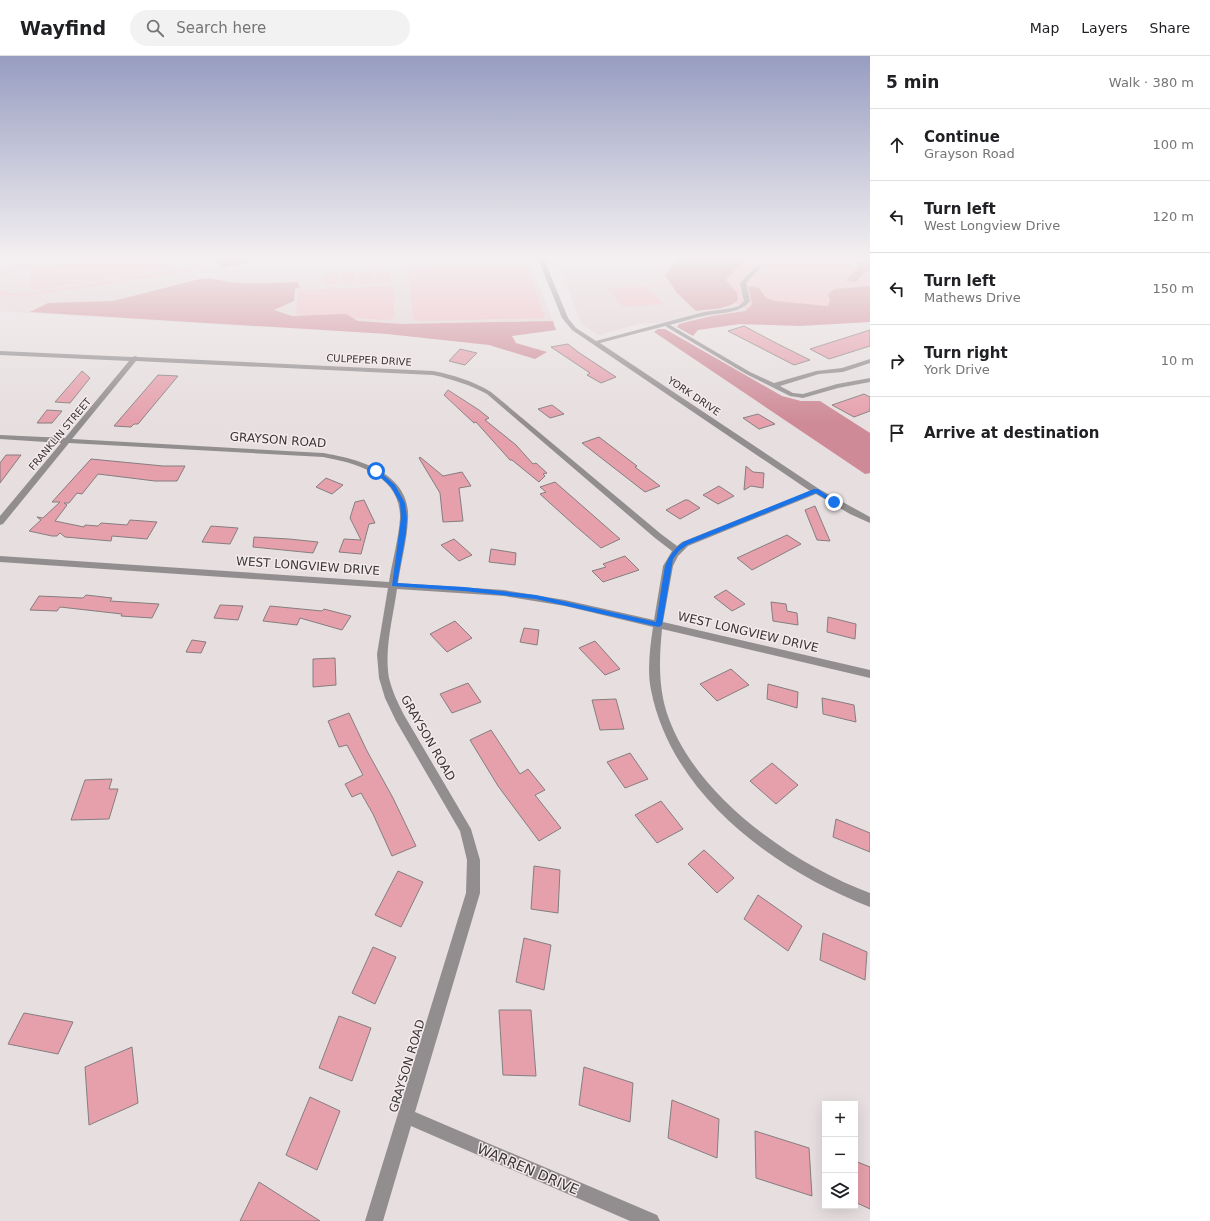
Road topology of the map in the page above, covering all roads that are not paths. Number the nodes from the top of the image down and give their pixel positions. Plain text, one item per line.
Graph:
1 (563, 313) edge
2 (709, 313) edge
3 (665, 324) junction
4 (594, 343) junction
5 (0, 353) edge
6 (136, 358) junction
7 (870, 361) edge
8 (870, 380) edge
9 (773, 386) junction
10 (0, 437) edge
11 (67, 440) junction
12 (816, 491) junction
13 (870, 520) edge
14 (0, 522) edge
15 (677, 550) junction
16 (0, 559) edge
17 (394, 585) junction
18 (659, 625) junction
19 (870, 674) edge
20 (870, 900) edge
21 (406, 1116) junction
22 (374, 1221) edge
23 (651, 1221) edge

1 - 4 street, YORK DRIVE
2 - 3 street
3 - 4 street
3 - 9 street
4 - 12 street, YORK DRIVE
5 - 6 street, CULPEPER DRIVE
6 - 11 street, FRANKLIN STREET
6 - 15 street, CULPEPER DRIVE
7 - 9 street
8 - 9 street
10 - 11 street, GRAYSON ROAD
11 - 14 street, FRANKLIN STREET
11 - 17 street, GRAYSON ROAD
12 - 13 street, YORK DRIVE
12 - 15 street
15 - 18 street
16 - 17 street, WEST LONGVIEW DRIVE
17 - 18 street, WEST LONGVIEW DRIVE
17 - 21 street, GRAYSON ROAD
18 - 19 street, WEST LONGVIEW DRIVE
18 - 20 street
21 - 22 street, GRAYSON ROAD
21 - 23 street, WARREN DRIVE

